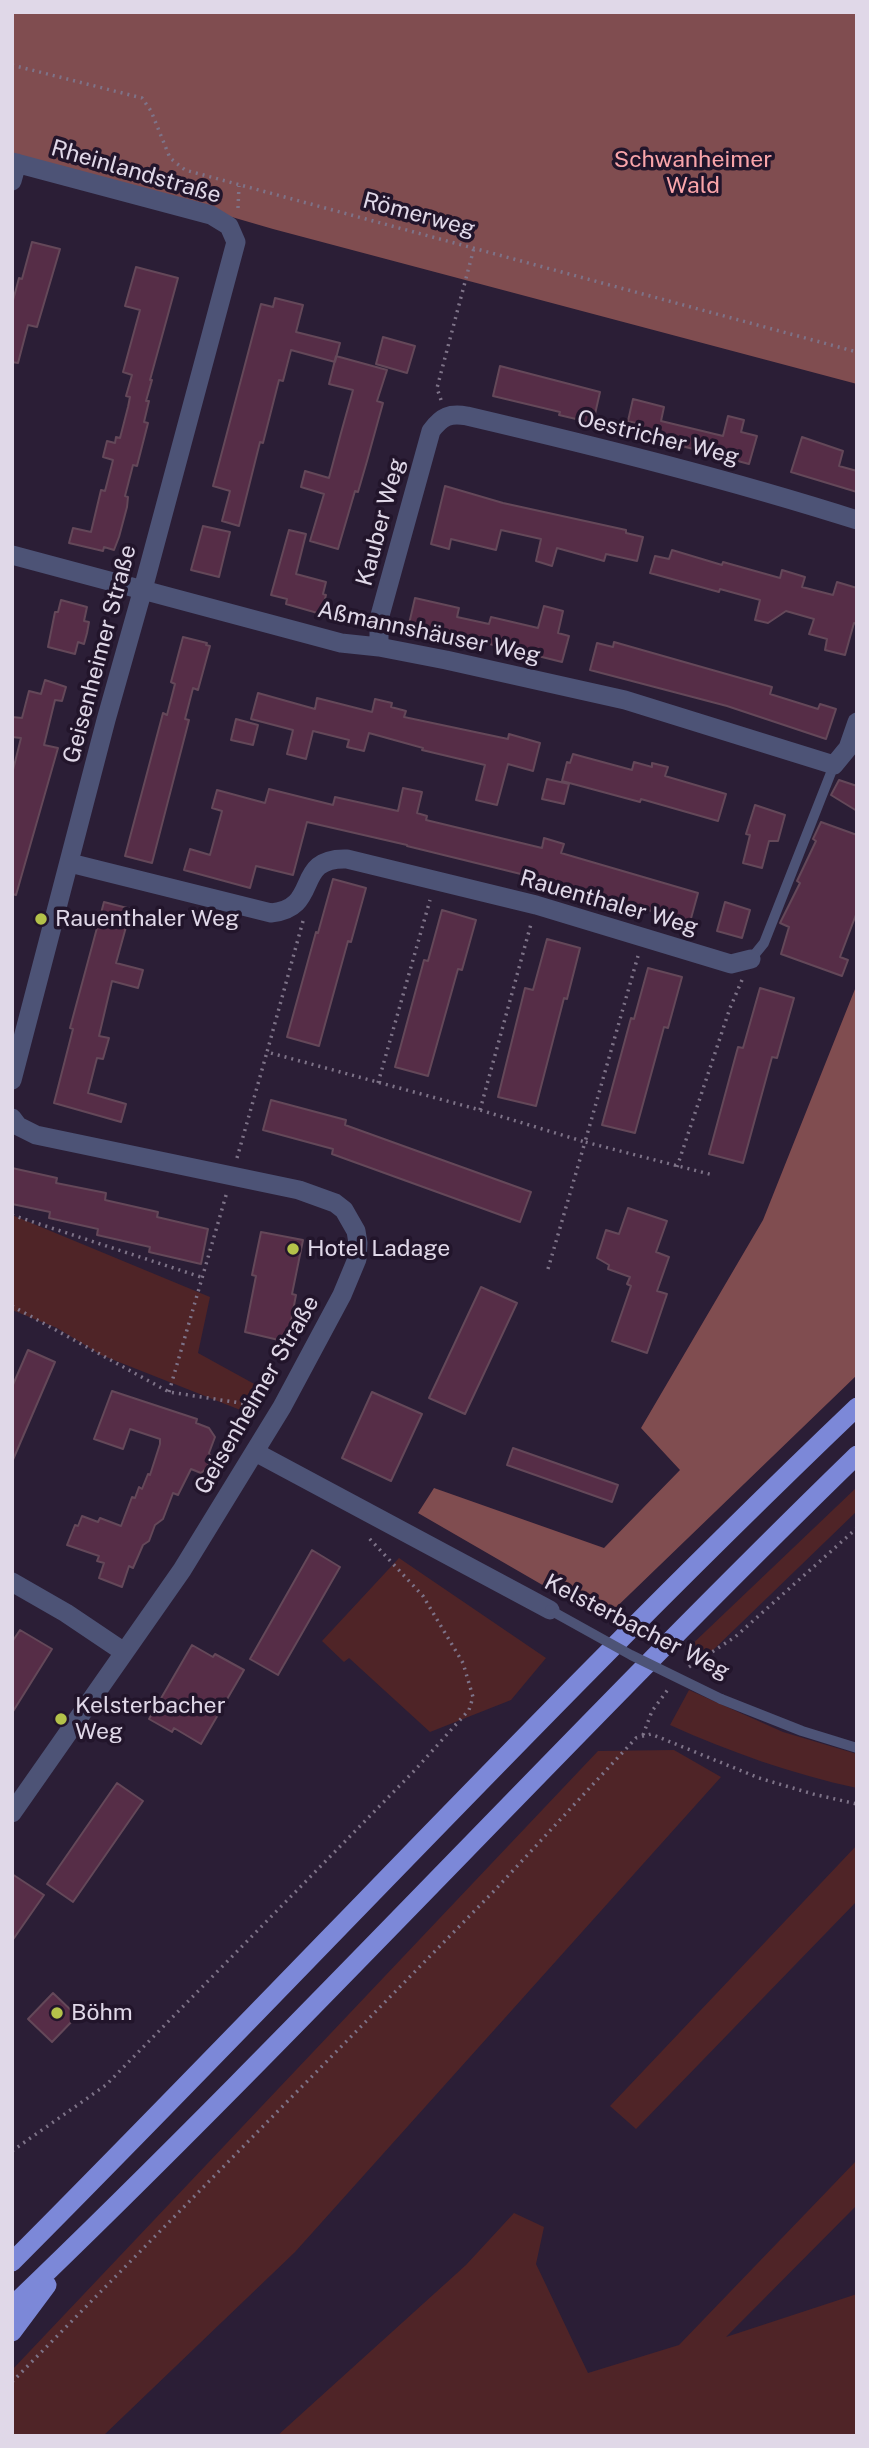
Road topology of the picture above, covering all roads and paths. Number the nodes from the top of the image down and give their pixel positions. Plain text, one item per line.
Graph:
1 (12, 65) edge
2 (14, 169) edge
3 (236, 242) joint
4 (474, 248) junction
5 (857, 352) edge
6 (445, 416) junction
7 (857, 520) edge
8 (12, 555) edge
9 (143, 589) junction
10 (379, 647) junction
11 (857, 722) edge
12 (834, 765) junction
13 (70, 863) junction
14 (436, 880) junction
15 (297, 904) junction
16 (536, 905) junction
17 (644, 937) junction
18 (751, 959) junction
19 (267, 1052) junction
20 (12, 1080) edge
21 (378, 1083) junction
22 (480, 1110) junction
23 (12, 1118) edge
24 (585, 1142) junction
25 (677, 1167) junction
26 (713, 1175) dead end
27 (232, 1176) junction
28 (12, 1215) edge
29 (548, 1269) dead end
30 (204, 1278) junction
31 (12, 1306) edge
32 (169, 1392) junction
33 (282, 1407) junction
34 (857, 1407) edge
35 (255, 1452) junction
36 (857, 1455) edge
37 (857, 1528) edge
38 (361, 1532) dead end
39 (12, 1582) edge
40 (550, 1610) joint
41 (124, 1652) junction
42 (688, 1668) dead end
43 (672, 1684) dead end
44 (643, 1735) junction
45 (857, 1748) edge
46 (857, 1804) edge
47 (12, 1813) edge
48 (12, 2151) edge
49 (99, 2222) junction
50 (12, 2262) edge
51 (12, 2306) edge
52 (12, 2332) edge
53 (12, 2382) edge

1 - 4 path, Römerweg
2 - 3 street, Rheinlandstraße
3 - 9 street, Geisenheimer Straße
4 - 5 path, Römerweg
4 - 6 path
6 - 7 street, Oestricher Weg
6 - 10 street, Kauber Weg
8 - 9 street, Aßmannshäuser Weg
9 - 10 street, Aßmannshäuser Weg
9 - 13 street, Geisenheimer Straße
10 - 12 street, Aßmannshäuser Weg
11 - 12 street
12 - 18 lane
13 - 15 street
13 - 20 street, Geisenheimer Straße
14 - 15 street, Rauenthaler Weg
14 - 16 street, Rauenthaler Weg
14 - 21 path
15 - 19 path
16 - 17 street, Rauenthaler Weg
16 - 22 path
17 - 18 street, Rauenthaler Weg
17 - 24 path
18 - 25 path
19 - 21 path
19 - 27 path
21 - 22 path
22 - 24 path
23 - 27 street, Geisenheimer Straße
24 - 25 path
24 - 29 path
25 - 26 path
27 - 30 path
27 - 33 street, Geisenheimer Straße
28 - 30 path
30 - 32 path
31 - 32 path
32 - 33 path
33 - 35 street, Geisenheimer Straße
34 - 50 highway
35 - 40 street, Kelsterbacher Weg
35 - 41 street, Geisenheimer Straße
36 - 49 highway
37 - 42 path
38 - 48 path
39 - 41 street
40 - 45 lane, Kelsterbacher Weg, bridge
41 - 47 street, Geisenheimer Straße
43 - 44 path
44 - 46 path
44 - 53 path
49 - 51 highway
49 - 52 highway

